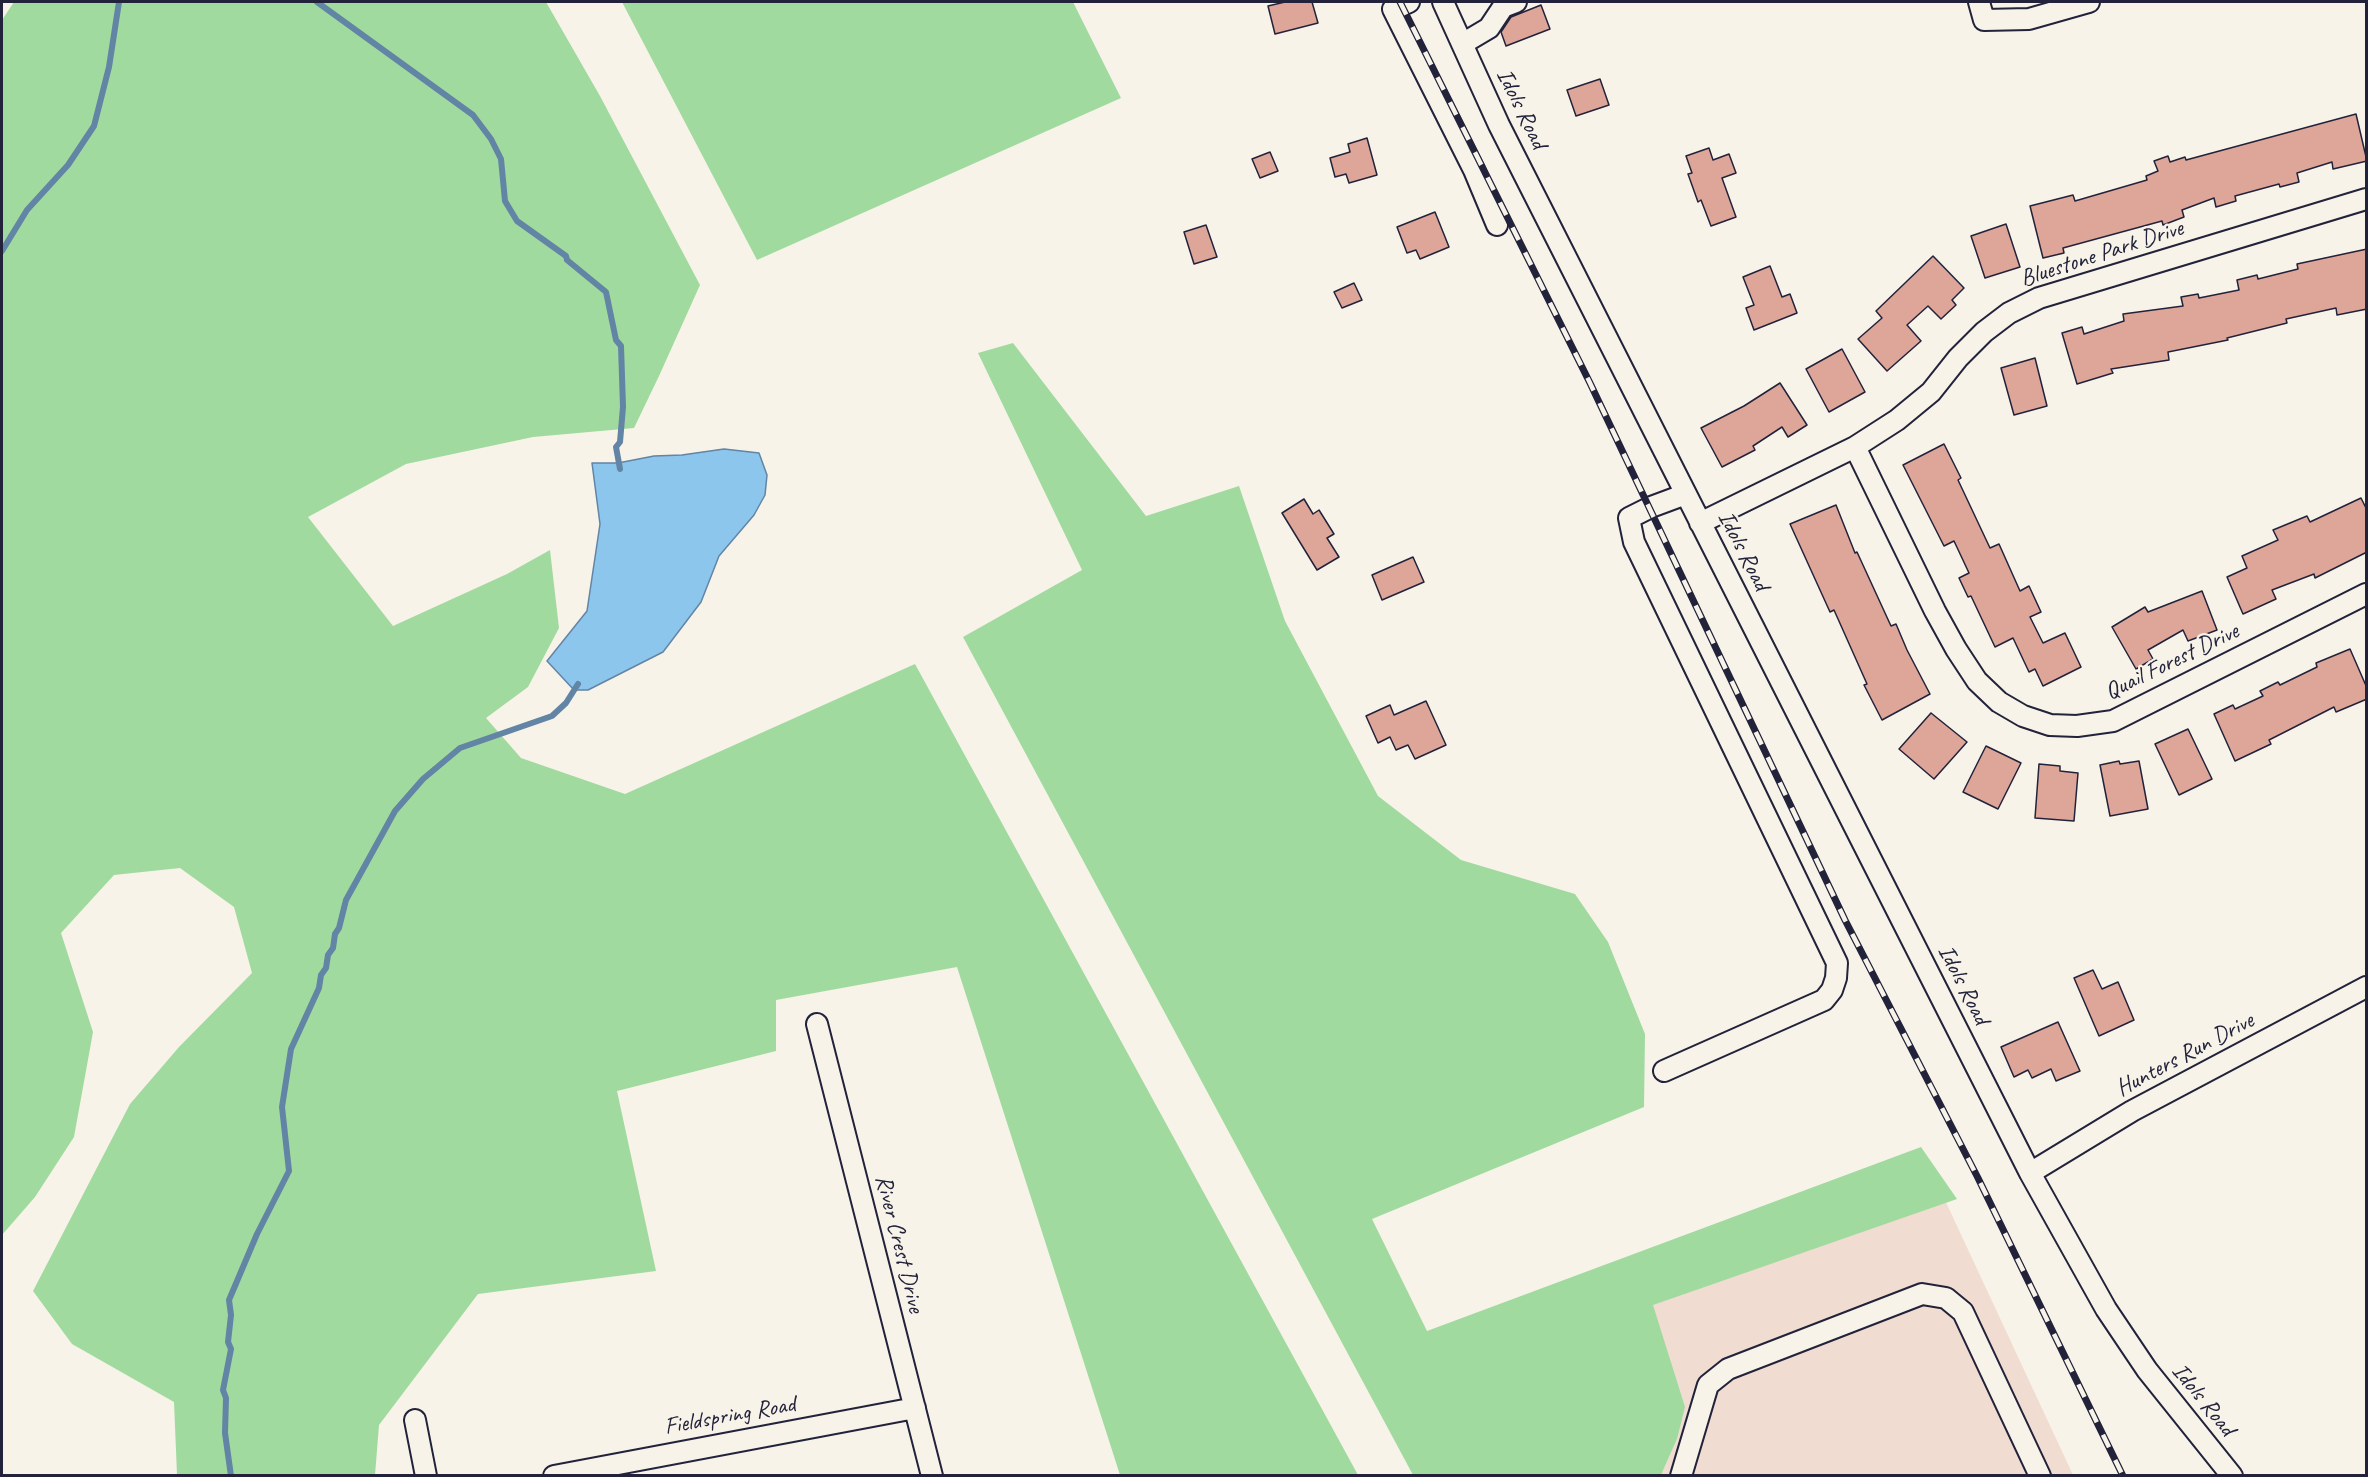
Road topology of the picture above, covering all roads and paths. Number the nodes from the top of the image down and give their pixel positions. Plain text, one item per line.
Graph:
1 (1443, 2) edge
2 (1516, 2) edge
3 (1979, 2) edge
4 (2089, 2) edge
5 (1394, 4) edge
6 (1462, 44) junction
7 (2367, 199) edge
8 (1497, 225) dead end
9 (1855, 447) junction
10 (1686, 494) junction
11 (1700, 523) junction
12 (2367, 594) edge
13 (2367, 987) edge
14 (817, 1024) dead end
15 (1664, 1071) dead end
16 (2030, 1173) junction
17 (915, 1408) junction
18 (415, 1420) dead end
19 (426, 1476) edge
20 (554, 1476) edge
21 (932, 1476) edge
22 (1681, 1476) edge
23 (2040, 1476) edge
24 (2232, 1476) edge

1 - 6 street, Idols Road
2 - 6 street
3 - 4 street
5 - 8 street
6 - 10 street, Idols Road
7 - 9 street, Bluestone Park Drive
9 - 11 street, Bluestone Park Drive
9 - 12 street, Quail Forest Drive
10 - 11 street, Idols Road
10 - 15 street, Idols Road
11 - 16 street, Idols Road
13 - 16 street, Hunters Run Drive
14 - 17 street, River Crest Drive
16 - 24 street, Idols Road
17 - 20 street, Fieldspring Road
17 - 21 street, River Crest Drive
18 - 19 street
22 - 23 street

